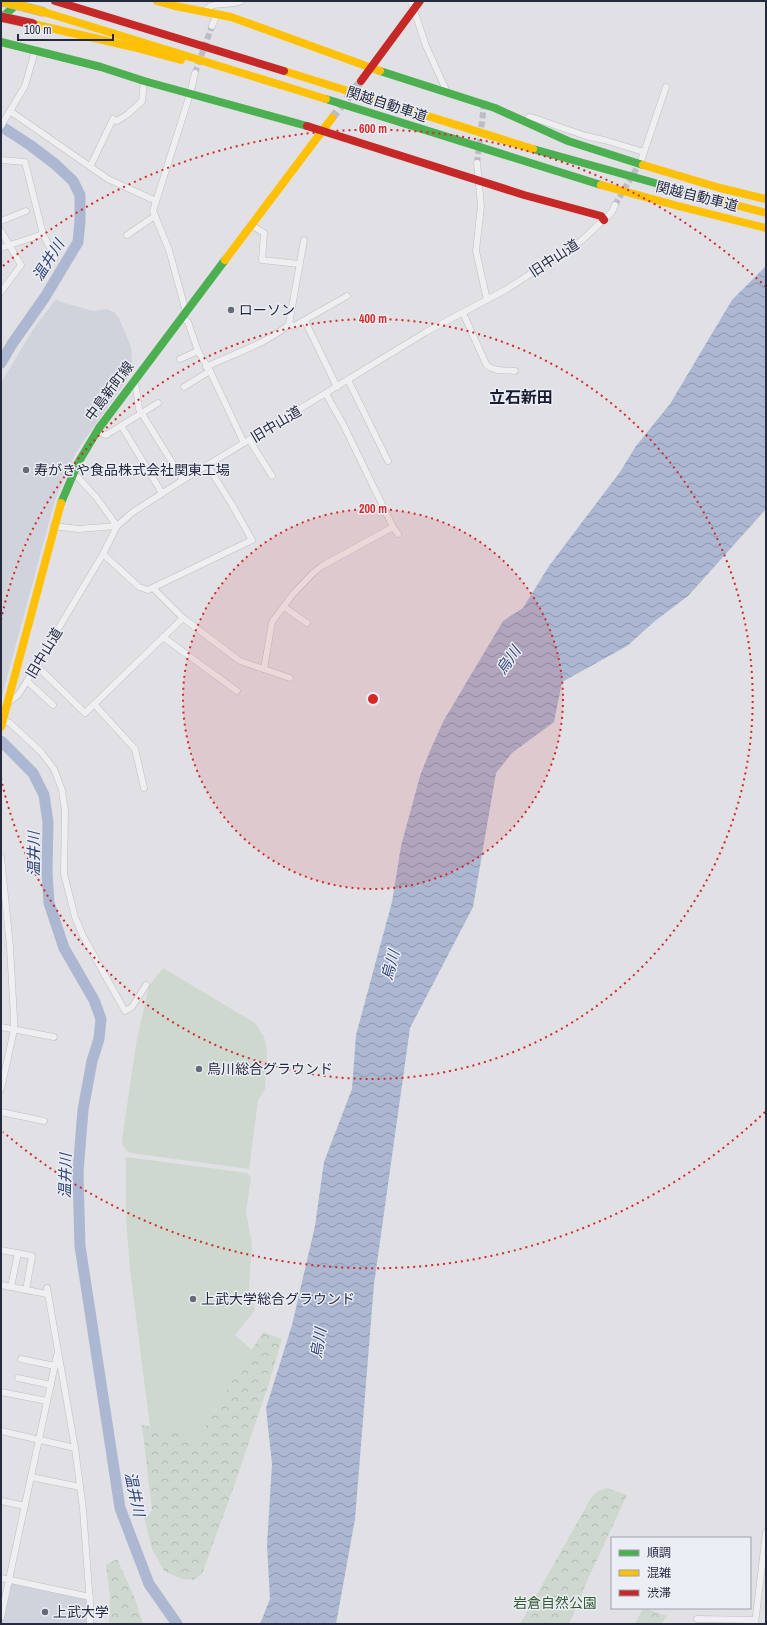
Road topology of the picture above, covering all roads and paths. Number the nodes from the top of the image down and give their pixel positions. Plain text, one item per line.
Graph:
1 (1, 1) edge
2 (21, 1) edge
3 (56, 1) edge
4 (157, 1) edge
5 (241, 1) edge
6 (415, 3) edge
7 (205, 11) junction
8 (217, 14) junction
9 (1, 18) edge
10 (212, 26) tunnel mouth
11 (1, 42) edge
12 (35, 51) junction
13 (370, 68) junction
14 (194, 73) tunnel mouth
15 (144, 81) junction
16 (361, 81) tunnel mouth
17 (666, 87) dead end
18 (447, 92) junction
19 (190, 94) junction
20 (10, 112) junction
21 (332, 118) tunnel mouth
22 (525, 121) junction
23 (1, 126) edge
24 (323, 130) junction
25 (644, 152) junction
26 (1, 160) edge
27 (641, 161) tunnel mouth
28 (477, 163) tunnel mouth
29 (90, 167) junction
30 (557, 172) junction
31 (478, 181) junction
32 (766, 199) edge
33 (156, 202) junction
34 (615, 205) tunnel mouth
35 (26, 211) dead end
36 (766, 213) edge
37 (155, 216) junction
38 (604, 220) junction
39 (1, 221) edge
40 (252, 224) junction
41 (766, 228) edge
42 (1, 231) edge
43 (43, 234) junction
44 (127, 235) dead end
45 (304, 240) dead end
46 (10, 245) junction
47 (1, 248) edge
48 (55, 258) dead end
49 (299, 264) junction
50 (1, 292) edge
51 (347, 296) dead end
52 (487, 300) junction
53 (463, 313) junction
54 (184, 315) junction
55 (305, 321) junction
56 (289, 324) junction
57 (198, 351) junction
58 (180, 359) dead end
59 (208, 369) junction
60 (515, 371) dead end
61 (348, 380) junction
62 (135, 381) junction
63 (184, 387) dead end
64 (337, 387) junction
65 (326, 394) junction
66 (158, 404) dead end
67 (141, 414) junction
68 (122, 427) junction
69 (97, 430) junction
70 (247, 442) junction
71 (388, 461) dead end
72 (207, 465) junction
73 (73, 472) junction
74 (272, 476) dead end
75 (183, 480) junction
76 (162, 493) junction
77 (54, 526) junction
78 (117, 526) junction
79 (393, 527) junction
80 (398, 534) dead end
81 (103, 554) junction
82 (153, 588) junction
83 (284, 607) junction
84 (183, 618) junction
85 (307, 623) dead end
86 (164, 637) junction
87 (36, 665) junction
88 (264, 669) junction
89 (290, 678) dead end
90 (27, 681) junction
91 (237, 691) dead end
92 (8, 703) junction
93 (94, 704) junction
94 (53, 705) dead end
95 (2, 724) edge
96 (144, 788) dead end
97 (1, 858) edge
98 (3, 910) edge
99 (146, 984) dead end
100 (1, 1027) edge
101 (14, 1030) junction
102 (54, 1037) dead end
103 (1, 1089) edge
104 (1, 1112) edge
105 (44, 1122) dead end
106 (1, 1250) edge
107 (18, 1253) junction
108 (1, 1285) edge
109 (11, 1287) junction
110 (26, 1290) junction
111 (58, 1352) junction
112 (21, 1359) dead end
113 (55, 1366) junction
114 (18, 1378) dead end
115 (51, 1385) junction
116 (1, 1392) edge
117 (47, 1401) junction
118 (1, 1432) edge
119 (39, 1439) junction
120 (75, 1448) junction
121 (31, 1477) junction
122 (80, 1487) junction
123 (1, 1502) edge
124 (25, 1506) junction
125 (766, 1532) edge
126 (1, 1578) edge
127 (9, 1580) junction
128 (90, 1597) junction
129 (1, 1617) edge
130 (697, 1619) dead end
131 (755, 1622) edge
132 (90, 1624) edge

1 - 30 main road, 関越自動車道, bridge
2 - 9 main road
3 - 36 main road, 関越自動車道
4 - 7 main road
5 - 7 street
6 - 13 main road
6 - 18 street
7 - 8 main road
8 - 10 street
8 - 13 main road
9 - 30 main road, bridge
11 - 12 main road
12 - 15 main road
12 - 20 street
13 - 16 main road
13 - 18 main road
14 - 19 street
15 - 19 main road
15 - 29 street
17 - 25 street
18 - 22 main road
19 - 24 main road
19 - 33 street
20 - 23 street
20 - 29 street
21 - 24 main road, 中島新町線
22 - 25 street
22 - 32 main road
24 - 31 main road
24 - 40 main road, 中島新町線
25 - 27 street
26 - 43 street
28 - 31 street
29 - 33 street
30 - 41 main road, 関越自動車道
31 - 38 main road
31 - 52 street
33 - 37 street
34 - 38 street, 旧中山道
35 - 39 street
37 - 44 street
37 - 54 street
38 - 52 street, 旧中山道
40 - 49 street
40 - 54 main road, 中島新町線
42 - 46 street
43 - 46 street
43 - 48 street
45 - 49 street
46 - 47 street
46 - 50 street
49 - 56 street
51 - 55 street
52 - 53 street, 旧中山道
53 - 60 street
53 - 61 street, 旧中山道
54 - 57 street
54 - 62 main road, 中島新町線
55 - 56 street
55 - 64 street
56 - 59 street
57 - 58 street
57 - 59 street
59 - 63 street
59 - 70 street
61 - 64 street, 旧中山道
61 - 71 street
62 - 67 street
62 - 69 main road, 中島新町線
64 - 65 street, 旧中山道
65 - 70 street, 旧中山道
65 - 79 street
66 - 67 street
67 - 68 street
67 - 75 street
68 - 69 street
68 - 76 street
69 - 73 main road, 中島新町線
70 - 72 street, 旧中山道
70 - 74 street
72 - 75 street, 旧中山道
72 - 82 street
73 - 77 main road, 中島新町線
73 - 78 street
75 - 76 street, 旧中山道
76 - 78 street, 旧中山道
77 - 78 street
77 - 92 main road, 中島新町線
78 - 81 street, 旧中山道
79 - 80 street
79 - 83 street
81 - 82 street
81 - 87 street, 旧中山道
82 - 84 street
83 - 85 street
83 - 88 street
84 - 86 street
84 - 88 street
86 - 91 street
86 - 93 street
87 - 90 street, 旧中山道
87 - 93 street
88 - 89 street
90 - 92 street, 旧中山道
90 - 94 street
92 - 95 main road, 中島新町線
93 - 96 street
95 - 99 street
97 - 98 street
98 - 101 street
100 - 101 street
101 - 102 street
101 - 103 street
104 - 105 street
106 - 107 street
107 - 109 street
107 - 110 street
108 - 109 street
109 - 110 street
110 - 111 street
111 - 113 street
111 - 120 street
112 - 113 street
113 - 115 street
114 - 115 street
115 - 117 street
116 - 117 street
117 - 119 street
118 - 119 street
119 - 120 street
119 - 121 street
120 - 122 street
121 - 122 street
121 - 124 street
122 - 128 street
123 - 124 street
124 - 127 street
125 - 131 street
126 - 127 street
127 - 128 street
127 - 129 street
128 - 132 street
130 - 131 street

